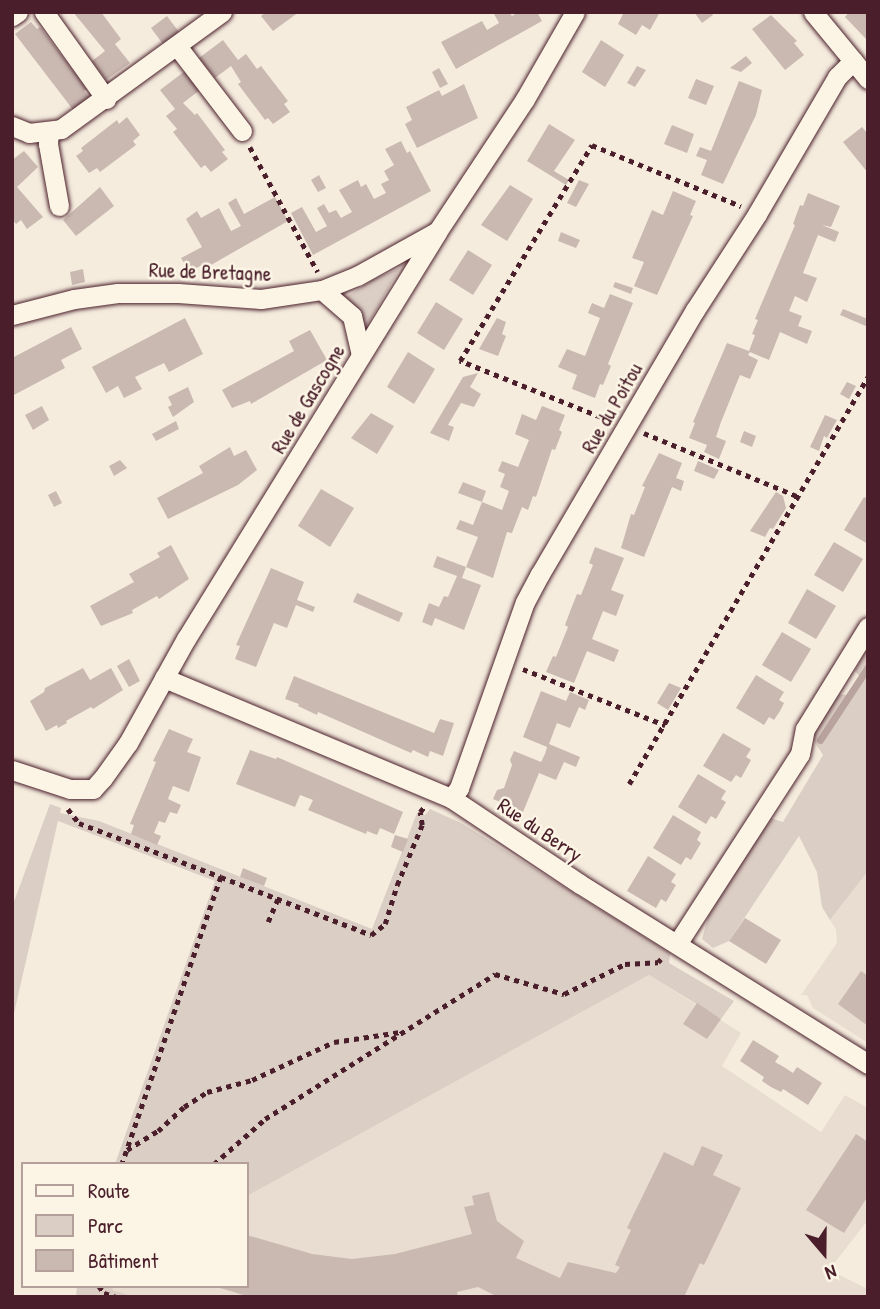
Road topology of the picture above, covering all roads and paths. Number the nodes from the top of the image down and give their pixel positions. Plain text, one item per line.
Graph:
1 (18, 12) edge
2 (44, 12) edge
3 (222, 12) edge
4 (575, 12) edge
5 (813, 12) edge
6 (12, 16) edge
7 (177, 46) junction
8 (853, 61) junction
9 (868, 79) edge
10 (106, 99) junction
11 (12, 125) edge
12 (242, 131) joint
13 (49, 132) junction
14 (59, 205) dead end
15 (757, 214) junction
16 (437, 232) junction
17 (322, 290) junction
18 (12, 315) edge
19 (361, 354) junction
20 (868, 377) edge
21 (629, 426) junction
22 (799, 497) junction
23 (868, 627) edge
24 (503, 663) junction
25 (164, 678) junction
26 (665, 725) junction
27 (12, 770) edge
28 (629, 784) dead end
29 (70, 789) junction
30 (431, 790) junction
31 (451, 798) junction
32 (221, 877) junction
33 (278, 899) junction
34 (268, 922) dead end
35 (677, 944) junction
36 (404, 1032) junction
37 (868, 1064) edge
38 (127, 1150) junction
39 (123, 1162) edge
40 (216, 1162) edge
41 (101, 1288) edge
42 (116, 1297) edge

1 - 6 street
2 - 10 street
3 - 7 street
4 - 16 street, Rue de Gascogne
5 - 8 street
7 - 10 street
7 - 12 street
8 - 9 street
8 - 15 street, Rue du Poitou
10 - 13 street
11 - 13 street
12 - 17 path
13 - 14 street
15 - 21 street, Rue du Poitou
15 - 21 path
16 - 17 street, Rue de Bretagne
16 - 19 street, Rue de Gascogne
17 - 18 street, Rue de Bretagne
17 - 19 street
19 - 25 street, Rue de Gascogne
20 - 22 path
21 - 22 path
21 - 24 street, Rue du Poitou
22 - 26 path
23 - 35 street
24 - 26 path
24 - 31 street, Rue du Poitou
25 - 29 street, Rue de Gascogne
25 - 30 street, Rue du Berry
26 - 28 path
27 - 29 street
29 - 32 path
30 - 31 street, Rue du Berry
30 - 33 path
31 - 35 street, Rue du Berry
32 - 33 path
32 - 38 path
33 - 34 path
35 - 36 path
35 - 37 street, Rue du Berry
36 - 38 path
36 - 40 path
38 - 39 path
41 - 42 path

